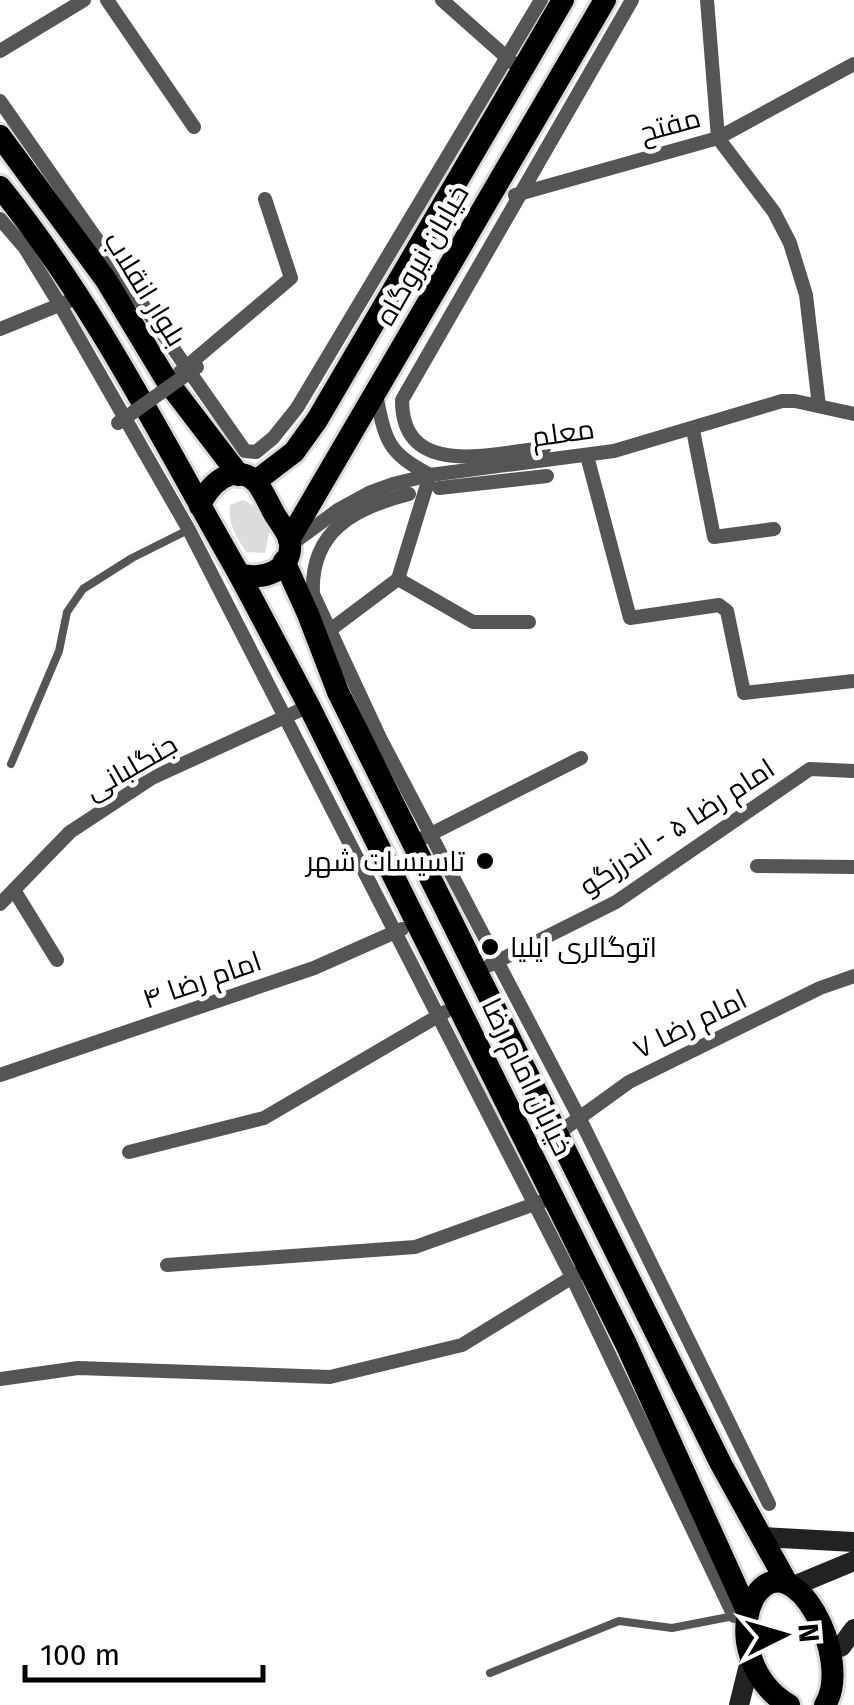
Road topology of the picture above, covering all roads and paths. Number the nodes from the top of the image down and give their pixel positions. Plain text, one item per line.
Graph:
1 (84, 0) edge
2 (107, 0) edge
3 (442, 0) edge
4 (542, 0) edge
5 (562, 0) edge
6 (606, 0) edge
7 (632, 0) edge
8 (712, 3) edge
9 (0, 51) edge
10 (514, 64) junction
11 (854, 64) edge
12 (0, 101) edge
13 (194, 127) dead end
14 (0, 136) edge
15 (718, 138) junction
16 (0, 187) edge
17 (518, 194) junction
18 (264, 200) dead end
19 (486, 204) junction
20 (0, 219) edge
21 (70, 301) junction
22 (0, 329) edge
23 (192, 367) junction
24 (167, 381) junction
25 (376, 395) junction
26 (819, 406) junction
27 (854, 414) edge
28 (317, 420) junction
29 (118, 423) dead end
30 (201, 426) junction
31 (692, 430) junction
32 (348, 439) junction
33 (170, 446) junction
34 (544, 448) dead end
35 (587, 456) junction
36 (547, 476) dead end
37 (247, 478) junction
38 (435, 481) junction
39 (408, 494) dead end
40 (199, 519) junction
41 (774, 529) dead end
42 (288, 549) junction
43 (238, 574) junction
44 (398, 579) junction
45 (529, 622) dead end
46 (321, 634) junction
47 (282, 654) junction
48 (854, 681) edge
49 (309, 706) junction
50 (285, 717) junction
51 (582, 758) dead end
52 (11, 764) dead end
53 (854, 771) edge
54 (421, 839) junction
55 (757, 866) dead end
56 (854, 867) edge
57 (14, 890) junction
58 (0, 904) edge
59 (406, 927) junction
60 (57, 960) dead end
61 (486, 967) junction
62 (854, 976) edge
63 (448, 1010) junction
64 (0, 1075) edge
65 (579, 1118) junction
66 (557, 1134) junction
67 (129, 1152) dead end
68 (544, 1200) junction
69 (167, 1265) dead end
70 (580, 1272) junction
71 (0, 1379) edge
72 (721, 1464) junction
73 (769, 1504) dead end
74 (761, 1537) junction
75 (854, 1542) edge
76 (721, 1551) junction
77 (854, 1561) edge
78 (791, 1584) junction
79 (741, 1615) junction
80 (847, 1638) edge
81 (751, 1658) junction
82 (490, 1673) dead end
83 (842, 1676) junction
84 (739, 1705) edge
85 (789, 1705) edge
86 (826, 1705) edge
87 (850, 1705) edge

1 - 9 street
2 - 13 street
3 - 10 street
4 - 10 street
5 - 10 main road, خیابان نیروگاه
6 - 19 main road, خیابان نیروگاه
7 - 17 street
8 - 15 street
10 - 23 street
10 - 28 main road, خیابان نیروگاه
11 - 15 street, مفتح
12 - 23 street
14 - 24 main road, بلوار انقلاب
15 - 17 street, مفتح
15 - 26 street
16 - 21 main road
17 - 19 street, مفتح
17 - 34 street
18 - 23 street
19 - 25 main road, خیابان نیروگاه
20 - 21 street
21 - 22 street
21 - 33 main road
21 - 40 street
23 - 24 street
23 - 29 street, bridge
24 - 30 main road, بلوار انقلاب
25 - 32 main road, خیابان نیروگاه
25 - 38 street
26 - 27 street, معلم
26 - 31 street, معلم
28 - 32 main road
28 - 37 main road, خیابان نیروگاه
30 - 33 main road
30 - 37 main road, بلوار انقلاب
31 - 35 street, معلم
31 - 41 street
32 - 42 main road, خیابان نیروگاه
33 - 40 main road
35 - 38 street, معلم
35 - 48 street
36 - 38 street
37 - 40 main road, خیابان نیروگاه
37 - 42 main road, بلوار انقلاب
38 - 42 street, معلم
38 - 44 street
39 - 46 street
40 - 43 main road, خیابان امام رضا
40 - 50 street
40 - 52 lane
42 - 43 main road
42 - 46 main road, خیابان امام رضا
43 - 47 main road, خیابان امام رضا
44 - 45 street
44 - 46 street
46 - 47 main road
46 - 54 main road, خیابان امام رضا
47 - 49 main road, خیابان امام رضا
49 - 50 street, جنگلبانی
49 - 59 main road, خیابان امام رضا
50 - 57 street, جنگلبانی
50 - 59 street
51 - 54 street
53 - 61 street, امام رضا ۵ - اندرزگو
54 - 61 main road, خیابان امام رضا
55 - 56 street
57 - 58 street, جنگلبانی
57 - 60 street
59 - 63 main road, خیابان امام رضا
59 - 64 street, امام رضا ۴
61 - 65 street
61 - 66 main road, خیابان امام رضا
62 - 65 street, امام رضا ۷
63 - 67 street
63 - 68 main road, خیابان امام رضا
65 - 66 street, امام رضا ۷
65 - 73 street
66 - 72 main road, خیابان امام رضا
68 - 69 street
68 - 70 main road, خیابان امام رضا
70 - 71 street
70 - 76 main road, خیابان امام رضا
70 - 79 street
72 - 74 main road, خیابان امام رضا
72 - 76 main road
74 - 75 main road
74 - 78 main road, خیابان امام رضا
76 - 79 main road, خیابان امام رضا
77 - 78 main road
78 - 79 main road
78 - 80 main road, خیابان امام رضا
79 - 81 main road, خیابان امام رضا
79 - 82 lane
80 - 83 main road
81 - 84 main road
81 - 85 main road
83 - 86 main road
83 - 87 main road

